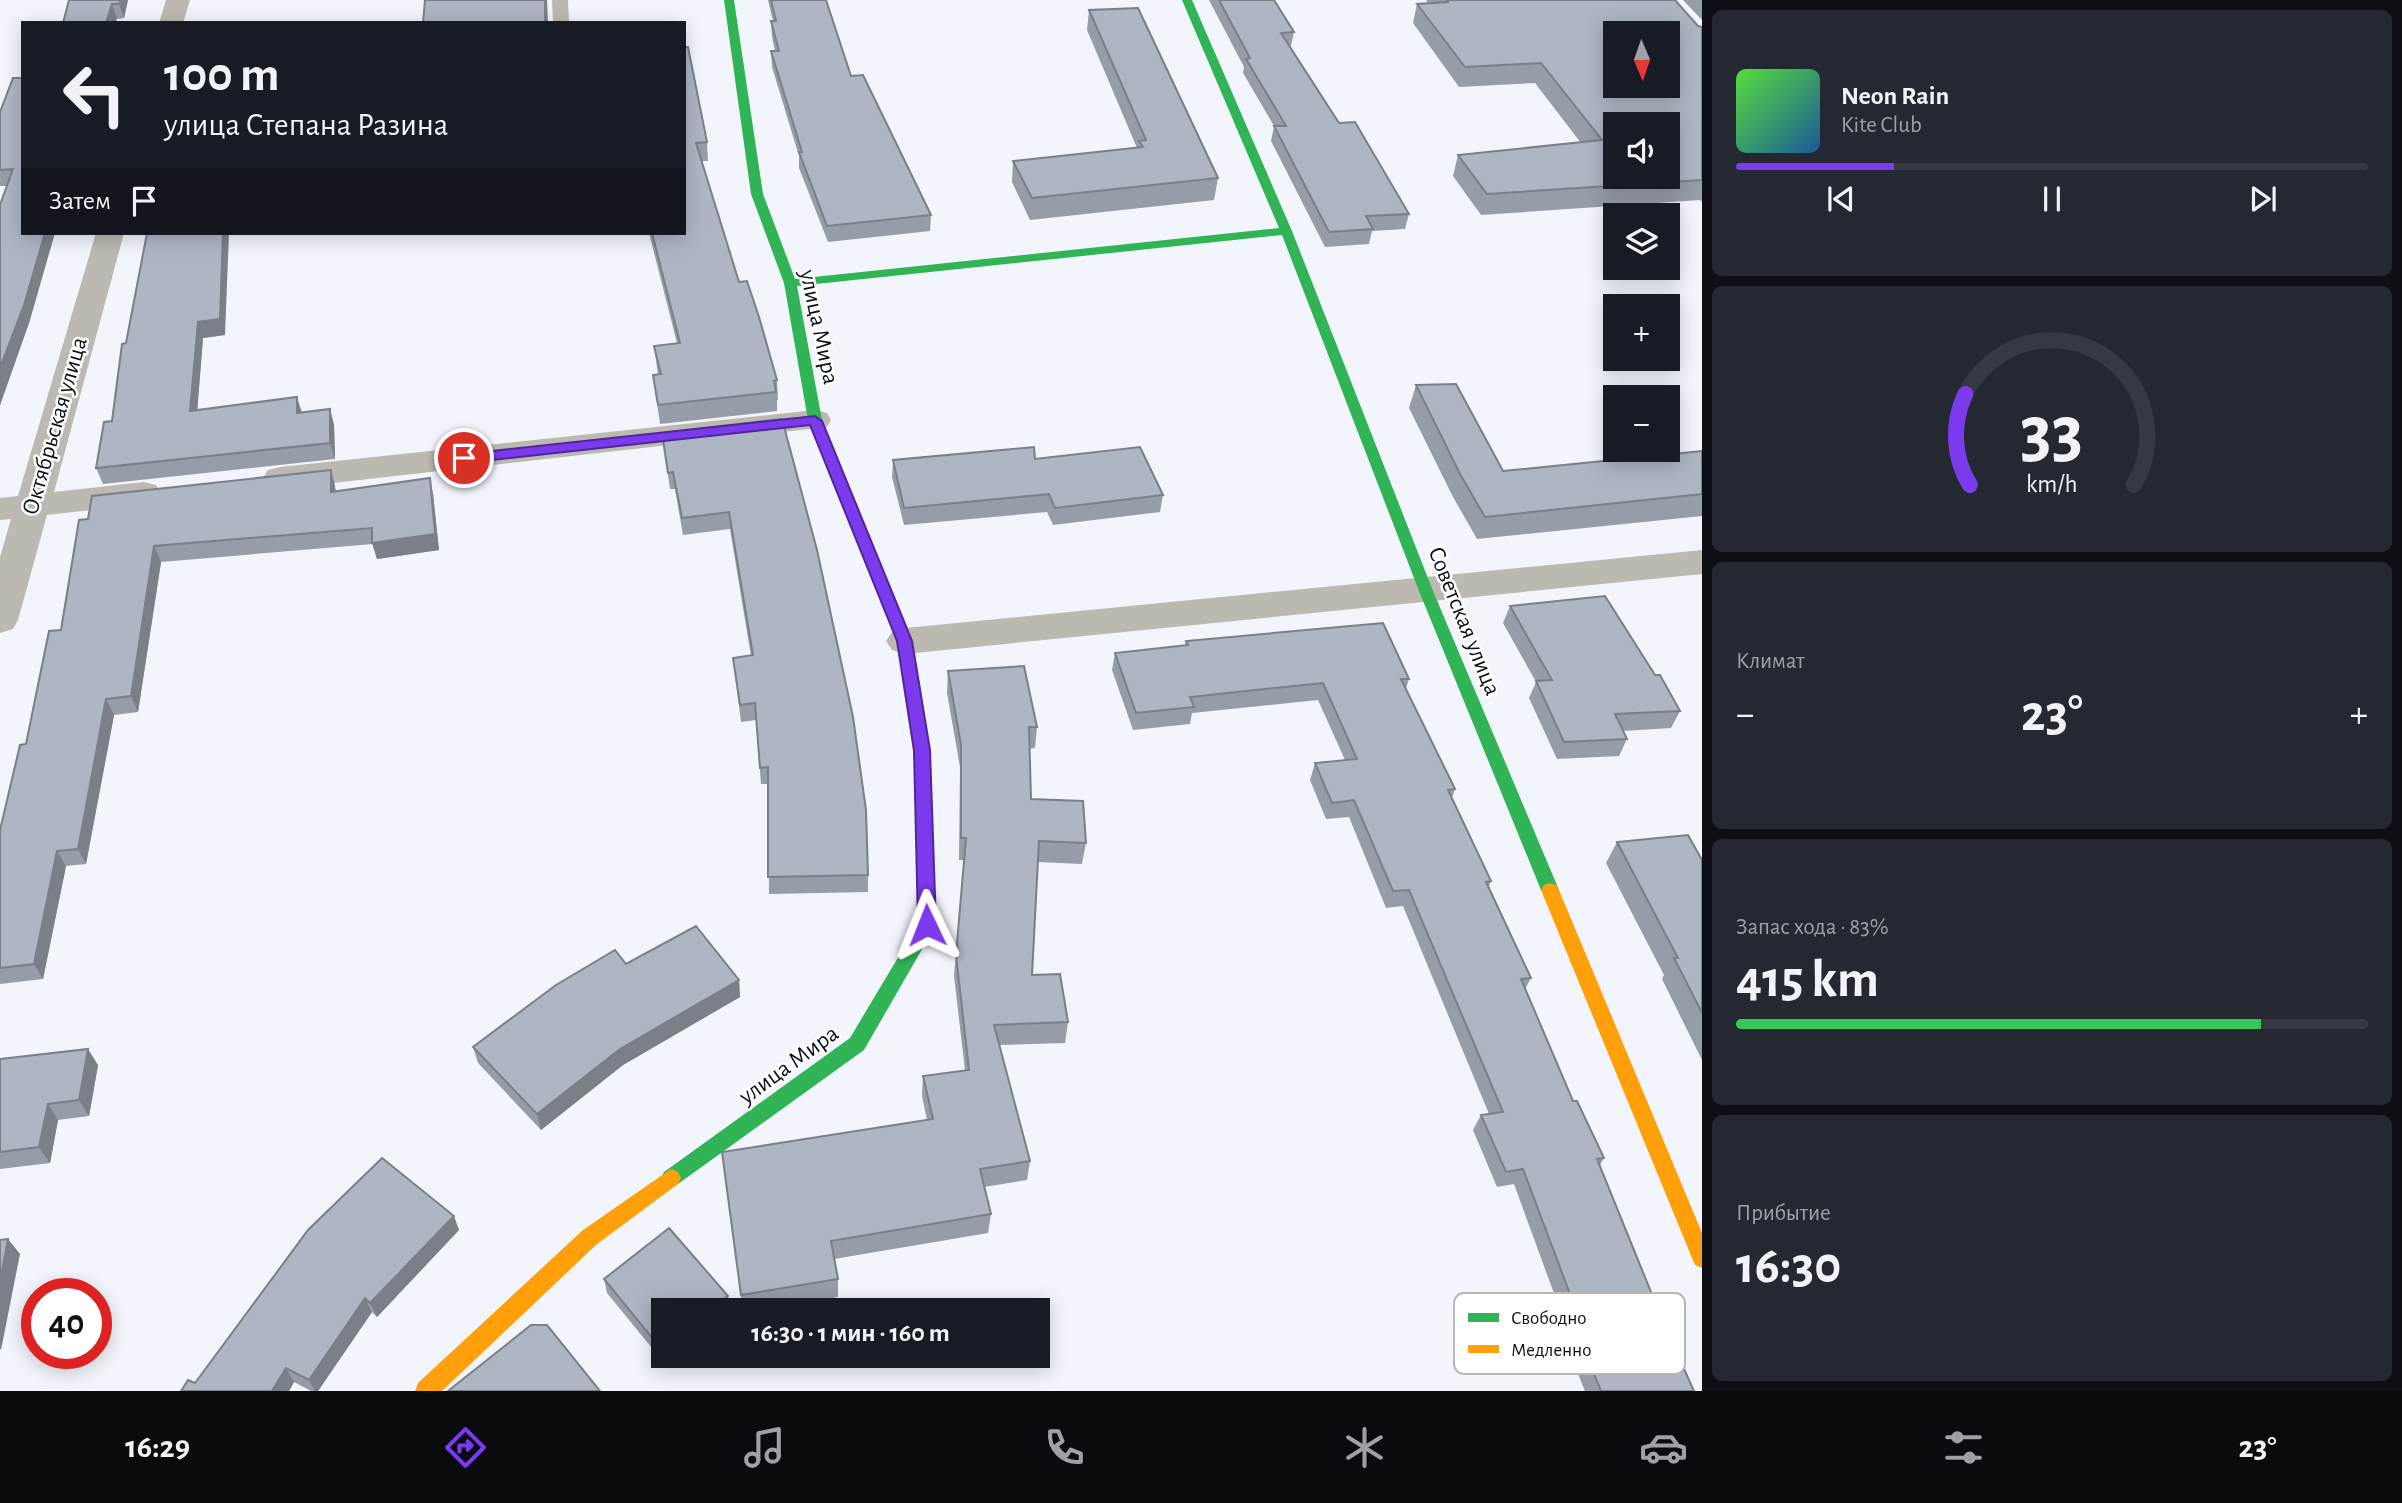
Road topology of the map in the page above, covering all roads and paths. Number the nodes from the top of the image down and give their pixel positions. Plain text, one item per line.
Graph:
1 (178, 0) edge
2 (560, 0) edge
3 (729, 0) edge
4 (1187, 0) edge
5 (172, 21) edge
6 (561, 21) edge
7 (1286, 231) junction
8 (109, 235) edge
9 (790, 283) junction
10 (815, 421) junction
11 (252, 481) edge
12 (169, 490) edge
13 (16, 507) edge
14 (1702, 562) edge
15 (1426, 591) junction
16 (0, 620) edge
17 (905, 641) junction
18 (1702, 1258) edge
19 (426, 1391) edge

1 - 5 street
2 - 6 lane
3 - 9 street, улица Мира
4 - 7 street, Советская улица
7 - 9 street
7 - 15 street, Советская улица
8 - 13 street, Октябрьская улица
9 - 10 street, улица Мира
10 - 11 street
10 - 17 street, улица Мира
12 - 13 street
13 - 16 street, Октябрьская улица
14 - 15 street
15 - 17 street
15 - 18 street, Советская улица
17 - 19 street, улица Мира

